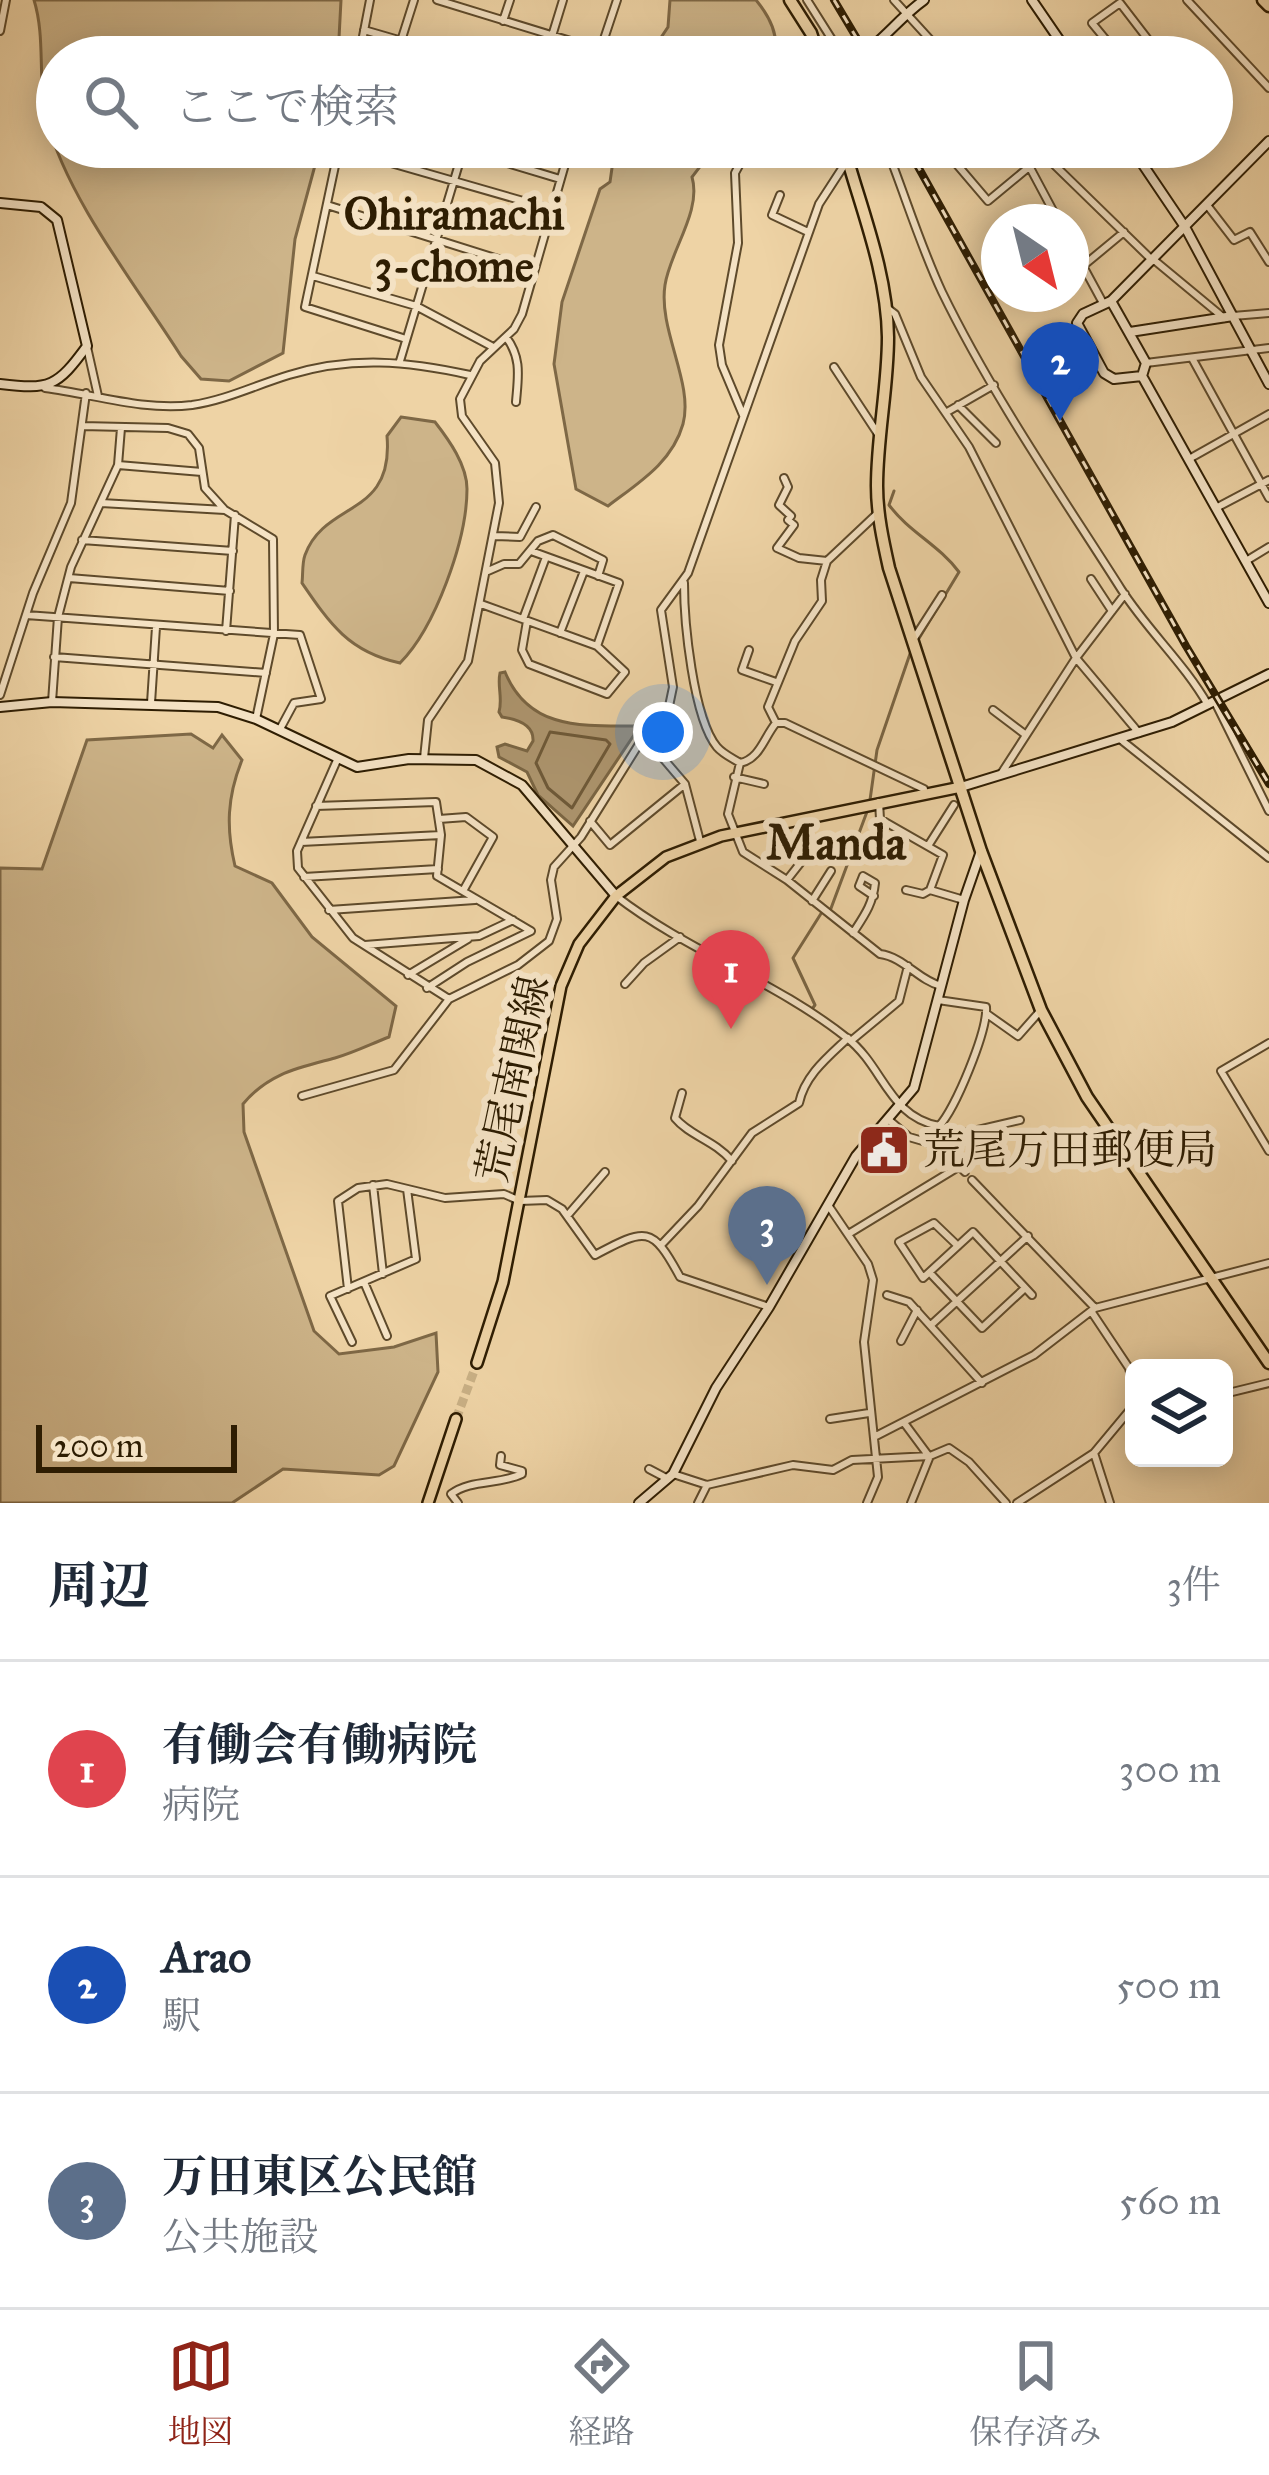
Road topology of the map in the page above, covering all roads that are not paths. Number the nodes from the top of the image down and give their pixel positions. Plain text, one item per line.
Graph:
1 (6, 0) edge
2 (370, 0) edge
3 (414, 0) edge
4 (437, 0) edge
5 (510, 0) edge
6 (563, 0) edge
7 (617, 0) edge
8 (790, 0) edge
9 (807, 0) edge
10 (895, 0) edge
11 (924, 0) edge
12 (1032, 0) edge
13 (1187, 0) edge
14 (458, 3) edge
15 (906, 13) junction
16 (503, 21) junction
17 (364, 30) junction
18 (0, 32) edge
19 (363, 36) edge
20 (384, 36) edge
21 (403, 36) edge
22 (552, 36) joint
23 (605, 36) edge
24 (812, 36) edge
25 (830, 36) edge
26 (888, 36) edge
27 (927, 36) edge
28 (1059, 36) edge
29 (1101, 36) edge
30 (1145, 36) edge
31 (1221, 36) edge
32 (1233, 49) edge
33 (1269, 88) edge
34 (1269, 141) edge
35 (335, 168) edge
36 (415, 168) edge
37 (458, 168) edge
38 (526, 168) edge
39 (562, 168) edge
40 (738, 168) edge
41 (837, 168) edge
42 (850, 168) edge
43 (894, 168) edge
44 (960, 168) edge
45 (1028, 168) edge
46 (1030, 168) edge
47 (1058, 168) edge
48 (1145, 168) edge
49 (455, 179) junction
50 (560, 179) junction
51 (780, 196) dead end
52 (0, 203) edge
53 (1049, 204) edge
54 (327, 205) junction
55 (1207, 205) junction
56 (551, 209) junction
57 (1185, 227) junction
58 (808, 232) junction
59 (1124, 232) junction
60 (435, 242) junction
61 (1153, 260) junction
62 (1089, 261) edge
63 (1269, 262) edge
64 (533, 270) junction
65 (1089, 275) edge
66 (313, 277) junction
67 (1107, 302) junction
68 (416, 306) junction
69 (886, 307) junction
70 (1269, 313) edge
71 (1228, 317) junction
72 (1130, 332) junction
73 (506, 337) junction
74 (406, 339) junction
75 (87, 346) junction
76 (494, 347) junction
77 (1269, 348) edge
78 (1251, 350) junction
79 (1192, 358) junction
80 (400, 361) junction
81 (1145, 363) junction
82 (834, 367) dead end
83 (470, 375) junction
84 (1142, 376) junction
85 (0, 384) edge
86 (1269, 384) edge
87 (994, 385) junction
88 (46, 388) junction
89 (86, 393) junction
90 (98, 396) junction
91 (516, 402) dead end
92 (958, 406) junction
93 (947, 412) junction
94 (1269, 414) edge
95 (742, 415) junction
96 (82, 426) junction
97 (121, 428) junction
98 (1234, 434) junction
99 (880, 436) junction
100 (996, 443) dead end
101 (1189, 459) junction
102 (118, 466) junction
103 (202, 472) junction
104 (784, 478) dead end
105 (1265, 482) edge
106 (1269, 498) edge
107 (100, 502) junction
108 (536, 507) dead end
109 (1216, 508) junction
110 (225, 510) junction
111 (879, 512) junction
112 (235, 513) junction
113 (494, 536) junction
114 (82, 540) junction
115 (1269, 547) edge
116 (233, 551) junction
117 (531, 551) junction
118 (546, 557) junction
119 (827, 561) junction
120 (1246, 561) junction
121 (488, 571) junction
122 (584, 571) junction
123 (598, 576) junction
124 (69, 578) junction
125 (1091, 579) dead end
126 (684, 581) junction
127 (230, 591) junction
128 (1125, 594) junction
129 (942, 595) dead end
130 (1269, 603) edge
131 (481, 604) junction
132 (1112, 611) junction
133 (26, 615) junction
134 (58, 617) junction
135 (525, 620) junction
136 (156, 626) junction
137 (226, 631) junction
138 (560, 633) junction
139 (274, 634) junction
140 (912, 640) junction
141 (597, 646) junction
142 (749, 650) dead end
143 (54, 657) junction
144 (1076, 658) junction
145 (153, 664) junction
146 (266, 673) junction
147 (1269, 674) edge
148 (776, 682) junction
149 (0, 695) edge
150 (52, 702) junction
151 (151, 703) junction
152 (1212, 704) junction
153 (0, 707) edge
154 (993, 710) dead end
155 (256, 719) junction
156 (776, 723) junction
157 (280, 729) junction
158 (1139, 733) junction
159 (1026, 735) junction
160 (644, 736) junction
161 (1120, 740) junction
162 (338, 758) junction
163 (424, 758) junction
164 (740, 763) junction
165 (1000, 776) junction
166 (734, 777) junction
167 (685, 784) junction
168 (764, 784) dead end
169 (961, 787) junction
170 (924, 794) junction
171 (880, 802) junction
172 (954, 805) dead end
173 (316, 806) junction
174 (1269, 811) edge
175 (439, 819) junction
176 (590, 821) junction
177 (734, 833) junction
178 (441, 835) junction
179 (820, 838) dead end
180 (700, 841) junction
181 (301, 842) junction
182 (570, 847) junction
183 (928, 847) junction
184 (981, 851) junction
185 (1269, 858) edge
186 (438, 869) junction
187 (831, 871) dead end
188 (304, 877) junction
189 (787, 880) junction
190 (906, 890) dead end
191 (930, 890) junction
192 (463, 891) junction
193 (616, 896) junction
194 (874, 896) dead end
195 (478, 900) junction
196 (964, 900) junction
197 (812, 902) junction
198 (329, 910) junction
199 (513, 920) junction
200 (853, 934) junction
201 (471, 937) junction
202 (680, 937) junction
203 (364, 945) junction
204 (908, 966) junction
205 (409, 976) junction
206 (625, 984) dead end
207 (941, 986) junction
208 (427, 988) junction
209 (449, 999) junction
210 (938, 1000) junction
211 (1041, 1010) junction
212 (987, 1014) junction
213 (850, 1040) junction
214 (1269, 1043) edge
215 (682, 1093) dead end
216 (302, 1096) dead end
217 (900, 1108) junction
218 (889, 1120) junction
219 (1020, 1120) dead end
220 (864, 1146) junction
221 (1269, 1151) edge
222 (953, 1158) junction
223 (732, 1160) junction
224 (886, 1168) dead end
225 (605, 1172) dead end
226 (972, 1180) dead end
227 (373, 1185) junction
228 (407, 1189) junction
229 (520, 1201) junction
230 (828, 1205) junction
231 (567, 1216) junction
232 (849, 1233) junction
233 (1028, 1236) junction
234 (662, 1244) junction
235 (958, 1246) junction
236 (1001, 1261) junction
237 (1269, 1264) edge
238 (929, 1272) junction
239 (383, 1274) junction
240 (1212, 1279) junction
241 (364, 1282) junction
242 (1025, 1288) junction
243 (347, 1289) junction
244 (886, 1294) dead end
245 (1032, 1295) dead end
246 (957, 1301) junction
247 (770, 1307) junction
248 (917, 1310) junction
249 (1093, 1310) junction
250 (931, 1325) junction
251 (387, 1336) dead end
252 (901, 1341) dead end
253 (352, 1342) dead end
254 (1125, 1362) edge
255 (477, 1363) tunnel mouth
256 (1269, 1363) edge
257 (982, 1383) junction
258 (1269, 1383) edge
259 (1233, 1392) edge
260 (869, 1413) junction
261 (1125, 1416) edge
262 (457, 1419) tunnel mouth
263 (830, 1420) dead end
264 (904, 1423) junction
265 (876, 1436) junction
266 (1094, 1453) junction
267 (929, 1455) junction
268 (501, 1456) dead end
269 (877, 1456) junction
270 (650, 1469) dead end
271 (670, 1477) junction
272 (705, 1485) junction
273 (428, 1503) edge
274 (458, 1503) edge
275 (639, 1503) edge
276 (698, 1503) edge
277 (867, 1503) edge
278 (911, 1503) edge
279 (1006, 1503) edge
280 (1017, 1503) edge
281 (1110, 1503) edge

1 - 18 street
2 - 17 street
3 - 21 street
4 - 14 street
5 - 16 street
6 - 22 street
7 - 23 street
8 - 24 highway
9 - 25 street
10 - 15 street
11 - 15 street
12 - 28 street
13 - 31 street
14 - 16 street
15 - 26 street
15 - 27 street
16 - 22 street
17 - 19 street
17 - 20 street
29 - 30 street
32 - 33 street
34 - 55 street
35 - 54 street
36 - 49 street
37 - 49 street
38 - 50 street
39 - 50 street
40 - 95 street
41 - 58 street
42 - 69 highway
43 - 87 street
44 - 45 street
46 - 53 street
47 - 59 street
48 - 57 street
49 - 56 street
49 - 60 street
50 - 56 street
51 - 58 street
52 - 75 street
54 - 60 street
54 - 66 street
55 - 57 street
55 - 63 street
56 - 64 street
57 - 61 street
57 - 71 street
58 - 95 street
59 - 61 street
59 - 62 street
60 - 64 street
60 - 68 street
61 - 67 street
61 - 71 street
64 - 73 street
65 - 67 street
66 - 68 street
66 - 74 street
67 - 72 street
67 - 84 street
68 - 74 street
68 - 76 street
69 - 93 street
69 - 99 highway
70 - 71 street
71 - 72 street
71 - 78 street
72 - 81 street
73 - 76 street
73 - 91 street
74 - 80 street
75 - 88 street
75 - 90 street
76 - 83 street
77 - 78 street
78 - 79 street
78 - 86 street
79 - 81 street
79 - 98 street
80 - 83 street
80 - 90 street
81 - 84 street
82 - 99 street
83 - 113 street
84 - 101 street
85 - 88 street
87 - 92 street
87 - 128 street
88 - 89 street
89 - 90 street
89 - 96 street
92 - 93 street
92 - 100 street
93 - 144 street
94 - 98 street
95 - 126 street
96 - 97 street
96 - 133 street
97 - 102 street
97 - 103 street
98 - 101 street
98 - 105 street
99 - 111 highway
101 - 109 street
102 - 103 street
102 - 107 street
103 - 110 street
104 - 119 street
105 - 106 street
105 - 109 street
107 - 110 street
107 - 114 street
108 - 113 street
109 - 120 street
110 - 112 street
111 - 119 street
111 - 140 highway
112 - 116 street
112 - 139 street
113 - 121 street
114 - 116 street
114 - 124 street
115 - 120 street
116 - 127 street
117 - 118 street
117 - 121 street
117 - 123 street
118 - 122 street
118 - 135 street
119 - 148 street
120 - 130 street
121 - 131 street
122 - 123 street
122 - 138 street
123 - 141 street
124 - 127 street
124 - 134 street
125 - 132 street
126 - 160 street
126 - 164 street
127 - 137 street
128 - 132 street
128 - 152 street
129 - 140 street
131 - 135 street
131 - 163 street
132 - 144 street
133 - 134 street
133 - 149 street
134 - 136 street
134 - 143 street
135 - 138 street
135 - 141 street
136 - 137 street
136 - 145 street
137 - 139 street
138 - 141 street
139 - 146 street
139 - 157 street
140 - 169 highway
142 - 148 street
143 - 145 street
143 - 150 street
144 - 158 street
144 - 159 street
145 - 146 street
145 - 151 street
146 - 155 street
147 - 152 street
148 - 156 street
150 - 151 street
150 - 153 street
151 - 155 street
152 - 158 street
152 - 174 street
154 - 159 street
155 - 157 street
156 - 164 street
156 - 170 street
157 - 162 street
158 - 161 street
159 - 165 street
160 - 167 street
160 - 176 street
161 - 165 street
161 - 185 street
162 - 163 street
162 - 173 street
163 - 182 street
164 - 166 street
165 - 169 street
166 - 168 street
166 - 177 street
167 - 176 street
167 - 180 street
169 - 170 main road, 荒尾南関線
169 - 184 highway
170 - 171 main road, 荒尾南関線
171 - 177 main road, 荒尾南関線
171 - 183 street
172 - 183 street
173 - 175 street
173 - 181 street
175 - 178 street
175 - 192 street
176 - 182 street
177 - 180 main road, 荒尾南関線
177 - 189 street
178 - 181 street
178 - 186 street
179 - 189 street
180 - 193 main road, 荒尾南関線
181 - 188 street
182 - 193 street
182 - 209 street
183 - 191 street
184 - 196 street
184 - 211 highway
186 - 188 street
186 - 192 street
187 - 197 street
188 - 198 street
189 - 197 street
190 - 191 street
191 - 196 street
192 - 195 street
193 - 202 street
193 - 229 main road, 荒尾南関線
194 - 200 street
195 - 198 street
195 - 199 street
196 - 207 street
197 - 200 street
198 - 203 street
199 - 201 street
199 - 208 street
200 - 204 street
201 - 203 street
201 - 205 street
202 - 206 street
202 - 213 street
203 - 205 street
204 - 207 street
204 - 213 street
205 - 208 street
207 - 210 street
208 - 209 street
209 - 216 street
210 - 212 street
210 - 217 street
211 - 212 street
211 - 240 highway
212 - 217 street
213 - 217 street
213 - 223 street
214 - 221 street
215 - 223 street
217 - 218 street
218 - 220 street
218 - 222 street
219 - 222 street
220 - 224 street
220 - 230 street
222 - 232 street
223 - 234 street
225 - 231 street
226 - 233 street
227 - 228 street
227 - 239 street
227 - 243 street
228 - 229 street
228 - 239 street
229 - 231 street
229 - 255 main road, 荒尾南関線
230 - 232 street
230 - 247 street
231 - 234 street
232 - 260 street
233 - 236 street
233 - 249 street
234 - 247 street
235 - 236 street
235 - 238 street
235 - 238 street
236 - 242 street
236 - 246 street
237 - 240 street
238 - 246 street
239 - 241 street
240 - 249 street
240 - 256 highway
241 - 243 street
241 - 251 street
242 - 245 street
242 - 246 street
243 - 253 street
244 - 248 street
246 - 250 street
247 - 271 street
248 - 250 street
248 - 252 street
249 - 254 street
249 - 257 street
250 - 257 street
257 - 264 street
258 - 259 street
260 - 263 street
260 - 265 street
261 - 266 street
262 - 273 main road
264 - 265 street
264 - 267 street
265 - 269 street
266 - 280 street
266 - 281 street
267 - 269 street
267 - 278 street
267 - 279 street
268 - 274 street
269 - 272 street
269 - 277 street
270 - 271 street
271 - 272 street
271 - 275 street
272 - 276 street

